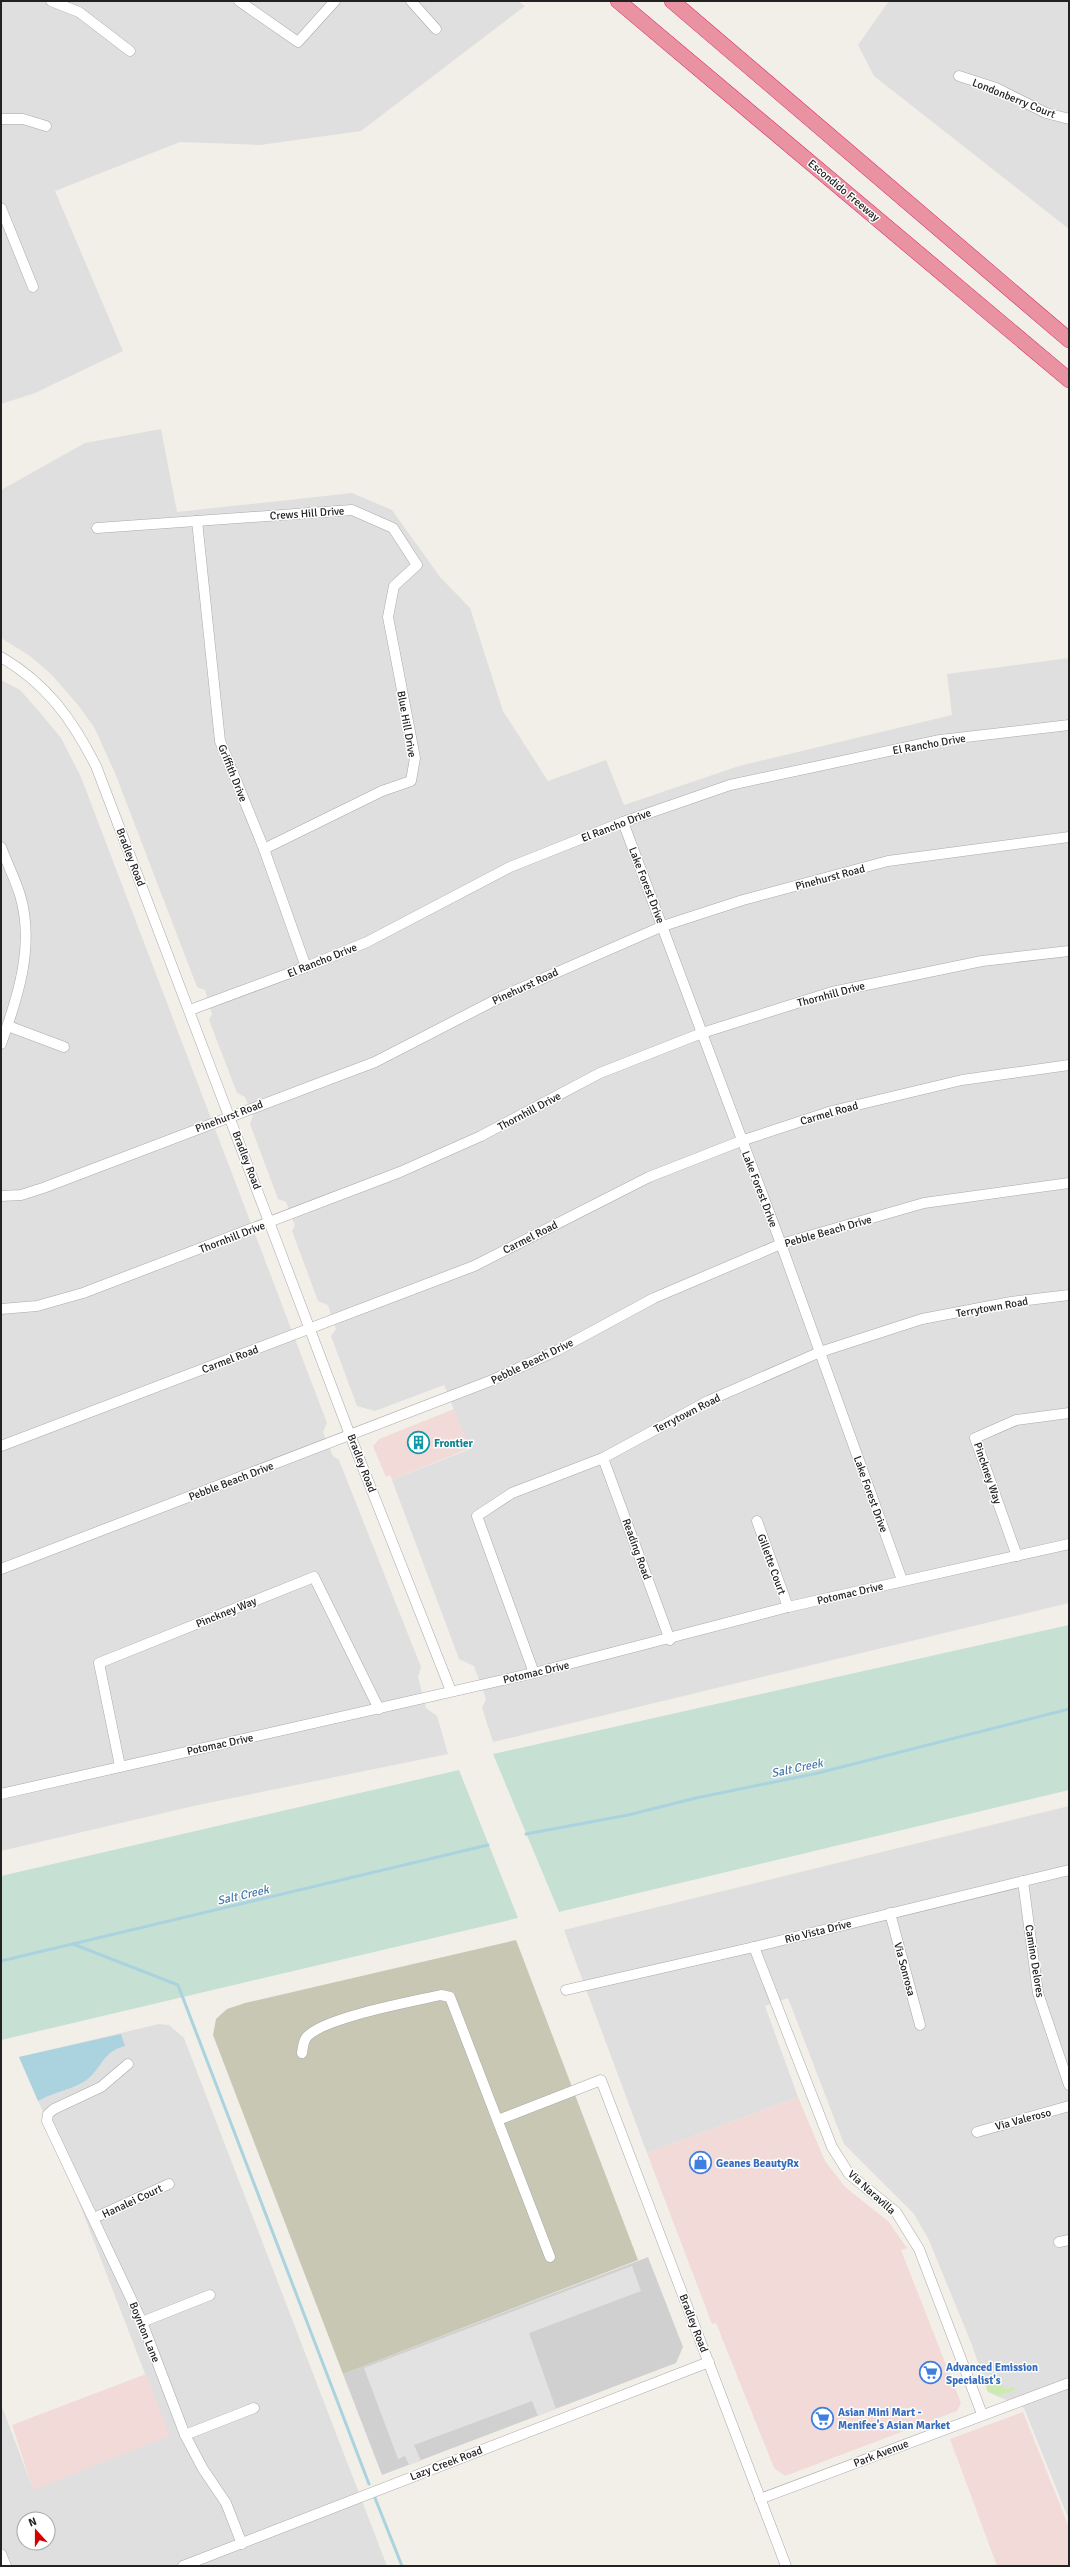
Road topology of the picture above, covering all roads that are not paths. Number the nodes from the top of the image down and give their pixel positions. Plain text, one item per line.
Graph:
1 (51, 1) edge
2 (239, 1) edge
3 (335, 1) edge
4 (411, 1) edge
5 (618, 1) edge
6 (672, 1) edge
7 (436, 29) dead end
8 (130, 51) dead end
9 (959, 76) dead end
10 (1, 119) edge
11 (1069, 119) edge
12 (46, 126) dead end
13 (1, 208) edge
14 (33, 287) dead end
15 (1069, 340) edge
16 (1069, 380) edge
17 (197, 521) junction
18 (97, 528) dead end
19 (417, 565) joint
20 (2, 661) edge
21 (1069, 725) edge
22 (623, 822) junction
23 (1069, 837) edge
24 (1, 847) edge
25 (264, 849) junction
26 (663, 926) junction
27 (1069, 951) edge
28 (306, 967) junction
29 (190, 1010) junction
30 (8, 1026) junction
31 (702, 1033) junction
32 (1, 1044) edge
33 (64, 1047) dead end
34 (1069, 1065) edge
35 (230, 1116) junction
36 (741, 1141) junction
37 (1069, 1183) edge
38 (1, 1196) edge
39 (270, 1222) junction
40 (781, 1244) junction
41 (1069, 1295) edge
42 (1, 1309) edge
43 (310, 1328) junction
44 (820, 1352) junction
45 (1069, 1412) edge
46 (350, 1435) junction
47 (1, 1446) edge
48 (603, 1458) junction
49 (757, 1520) dead end
50 (1069, 1544) edge
51 (1017, 1556) junction
52 (1, 1569) edge
53 (902, 1580) junction
54 (788, 1607) junction
55 (670, 1640) junction
56 (534, 1673) junction
57 (451, 1691) junction
58 (379, 1709) junction
59 (120, 1766) junction
60 (2, 1792) edge
61 (1069, 1870) edge
62 (1023, 1881) junction
63 (890, 1913) junction
64 (754, 1947) junction
65 (566, 1990) dead end
66 (920, 2025) dead end
67 (302, 2053) dead end
68 (128, 2064) dead end
69 (1069, 2085) edge
70 (1069, 2106) edge
71 (498, 2120) junction
72 (978, 2132) dead end
73 (169, 2184) dead end
74 (94, 2218) junction
75 (550, 2257) dead end
76 (210, 2295) dead end
77 (142, 2322) junction
78 (709, 2362) junction
79 (1069, 2383) edge
80 (254, 2408) dead end
81 (982, 2414) junction
82 (185, 2435) junction
83 (760, 2499) junction
84 (242, 2544) junction
85 (1, 2554) edge
86 (6, 2566) edge
87 (183, 2566) edge
88 (786, 2566) edge

1 - 8 street
2 - 3 street
4 - 7 street
5 - 16 highway, Escondido Freeway
6 - 15 highway
9 - 11 street, Londonberry Court
10 - 12 street
13 - 14 street
17 - 18 street, Crews Hill Drive
17 - 19 street, Crews Hill Drive
17 - 25 street, Griffith Drive
19 - 25 street, Blue Hill Drive
20 - 29 street, Bradley Road
21 - 22 street, El Rancho Drive
22 - 26 street, Lake Forest Drive
22 - 28 street, El Rancho Drive
23 - 26 street, Pinehurst Road
24 - 30 street
25 - 28 street, Griffith Drive
26 - 31 street, Lake Forest Drive
26 - 35 street, Pinehurst Road
27 - 31 street, Thornhill Drive
28 - 29 street, El Rancho Drive
29 - 35 street, Bradley Road
30 - 32 street
30 - 33 street
31 - 36 street, Lake Forest Drive
31 - 39 street, Thornhill Drive
34 - 36 street, Carmel Road
35 - 38 street, Pinehurst Road
35 - 39 street, Bradley Road
36 - 40 street, Lake Forest Drive
36 - 43 street, Carmel Road
37 - 40 street, Pebble Beach Drive
39 - 42 street, Thornhill Drive
39 - 43 street, Bradley Road
40 - 44 street, Lake Forest Drive
40 - 46 street, Pebble Beach Drive
41 - 44 street, Terrytown Road
43 - 46 street, Bradley Road
43 - 47 street, Carmel Road
44 - 48 street, Terrytown Road
44 - 53 street, Lake Forest Drive
45 - 51 street, Pinckney Way
46 - 52 street, Pebble Beach Drive
46 - 57 street, Bradley Road
48 - 55 street, Reading Road
48 - 56 street, Terrytown Road
49 - 54 street, Gillette Court
50 - 51 street, Potomac Drive
51 - 53 street, Potomac Drive
53 - 54 street, Potomac Drive
54 - 55 street, Potomac Drive
55 - 56 street, Potomac Drive
56 - 57 street, Potomac Drive
57 - 58 street, Potomac Drive
58 - 59 street, Potomac Drive
58 - 59 street, Pinckney Way
59 - 60 street, Potomac Drive
61 - 62 street, Rio Vista Drive
62 - 63 street, Rio Vista Drive
62 - 69 street, Camino Delores
63 - 64 street, Rio Vista Drive
63 - 66 street, Via Sonrosa
64 - 65 street, Rio Vista Drive
64 - 81 street, Via Naravilla
67 - 71 street
68 - 74 street, Boynton Lane
70 - 72 street, Via Valeroso
71 - 75 street
71 - 78 street, Bradley Road
73 - 74 street, Hanalei Court
74 - 77 street, Boynton Lane
76 - 77 street
77 - 82 street, Boynton Lane
78 - 83 street, Bradley Road
78 - 84 street, Lazy Creek Road
79 - 81 street, Park Avenue
80 - 82 street
81 - 83 street, Park Avenue
82 - 84 street, Boynton Lane
83 - 88 street, Bradley Road
84 - 87 street, Lazy Creek Road
85 - 86 street

